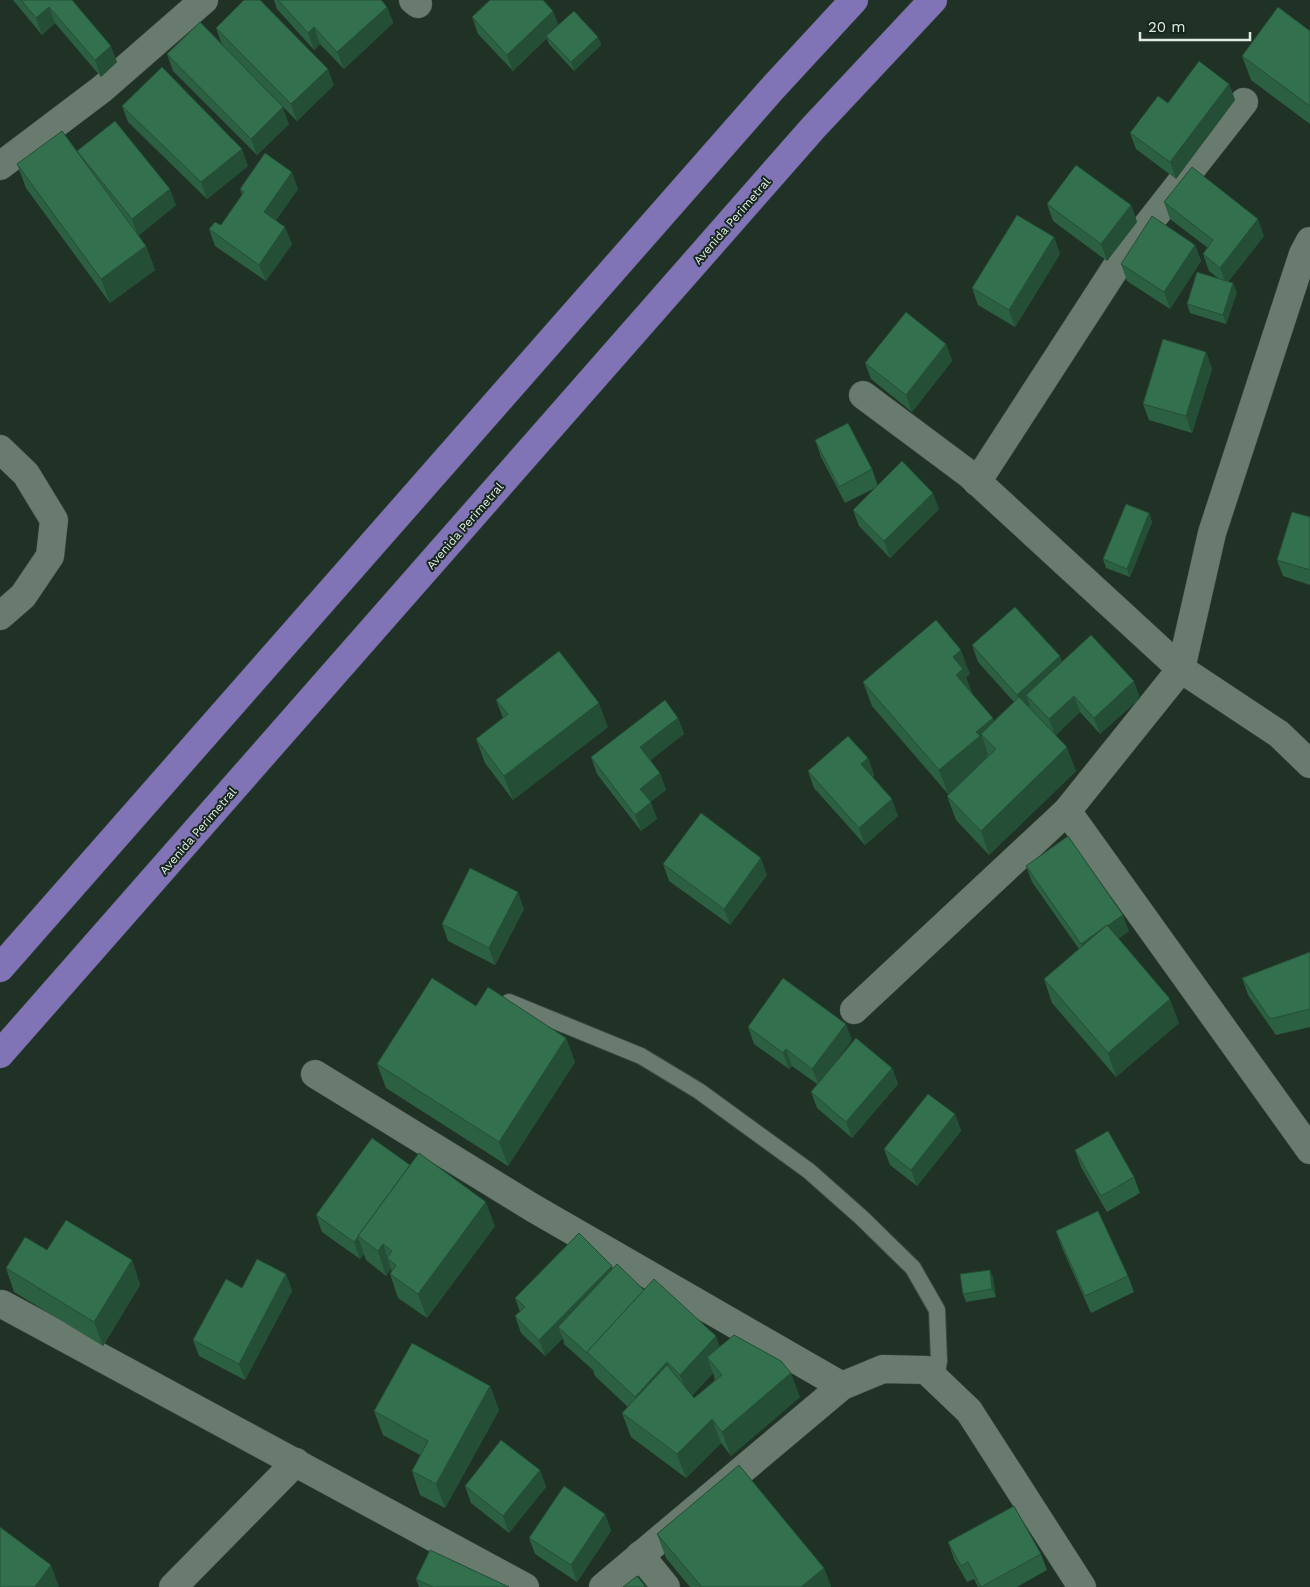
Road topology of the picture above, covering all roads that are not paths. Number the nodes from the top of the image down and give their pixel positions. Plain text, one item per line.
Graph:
1 (204, 0) edge
2 (854, 0) edge
3 (933, 0) edge
4 (1244, 102) dead end
5 (0, 166) edge
6 (1310, 241) edge
7 (863, 396) dead end
8 (0, 449) edge
9 (977, 482) junction
10 (0, 616) edge
11 (1181, 669) junction
12 (1310, 764) edge
13 (1067, 811) junction
14 (0, 968) edge
15 (509, 1002) edge
16 (854, 1010) dead end
17 (0, 1054) edge
18 (315, 1074) dead end
19 (1310, 1150) edge
20 (2, 1304) dead end
21 (936, 1379) junction
22 (842, 1386) junction
23 (296, 1462) junction
24 (640, 1555) junction
25 (173, 1587) edge
26 (525, 1587) edge
27 (603, 1587) edge
28 (666, 1587) edge
29 (1082, 1587) edge

1 - 5 street
2 - 14 main road
3 - 17 main road, Avenida Perimetral
4 - 9 street
6 - 11 street
7 - 9 street
8 - 10 street
9 - 11 street
11 - 12 street
11 - 13 street
13 - 16 street
13 - 19 street
15 - 21 lane
18 - 22 street
20 - 23 street
21 - 22 street
21 - 29 street
22 - 24 street
23 - 25 street
23 - 26 street
24 - 27 street
24 - 28 street

